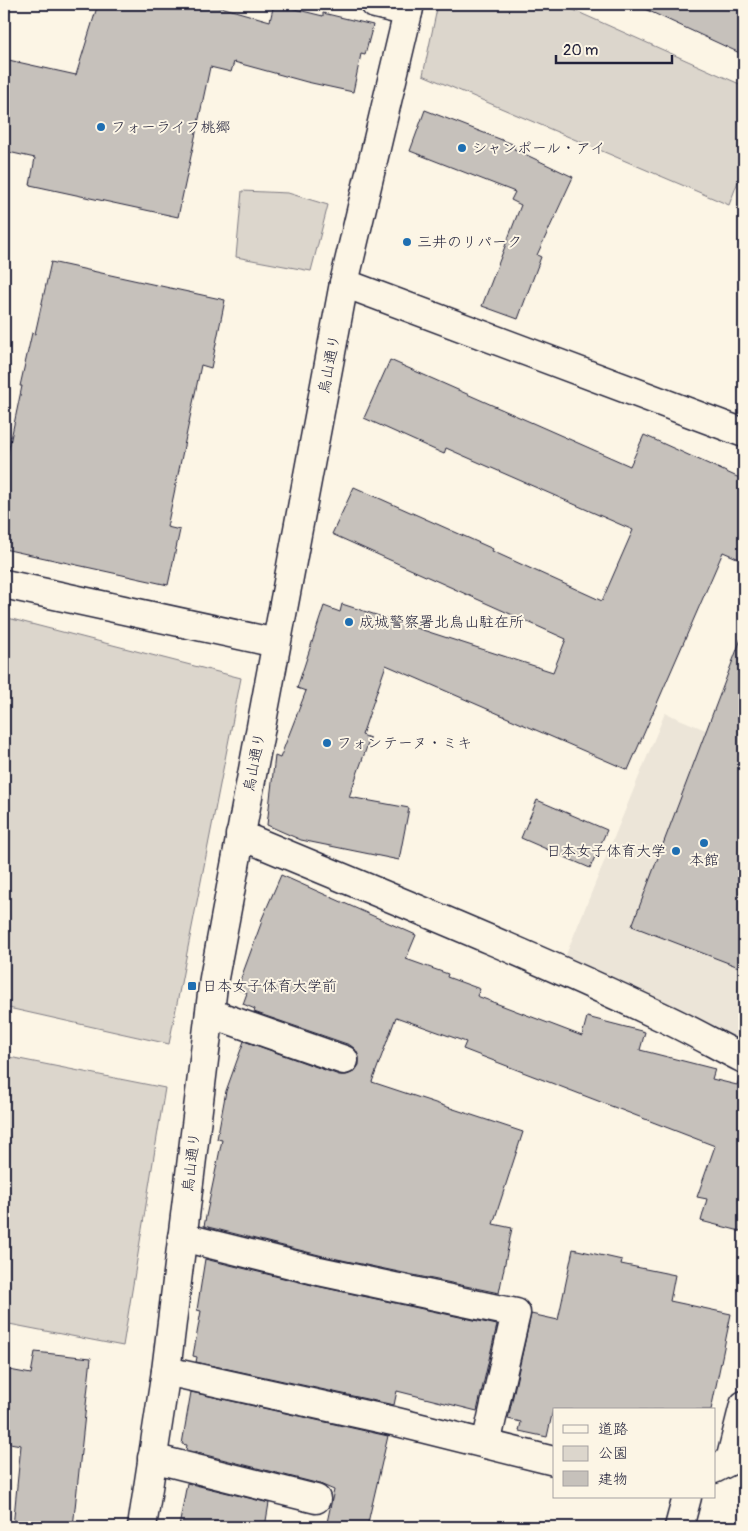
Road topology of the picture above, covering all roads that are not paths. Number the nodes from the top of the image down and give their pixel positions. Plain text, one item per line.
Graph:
1 (375, 4) edge
2 (409, 8) edge
3 (344, 283) junction
4 (744, 432) edge
5 (4, 584) edge
6 (276, 643) junction
7 (240, 836) junction
8 (210, 1013) junction
9 (744, 1059) edge
10 (344, 1060) dead end
11 (182, 1237) junction
12 (166, 1371) junction
13 (744, 1406) edge
14 (486, 1444) junction
15 (152, 1458) junction
16 (553, 1461) edge
17 (729, 1467) edge
18 (686, 1498) edge
19 (316, 1499) dead end
20 (142, 1527) edge
21 (679, 1527) edge

1 - 2 street
2 - 3 street, 烏山通り
3 - 4 street
3 - 6 street, 烏山通り
5 - 6 street
6 - 7 street, 烏山通り
7 - 8 street, 烏山通り
7 - 9 street
8 - 10 street
8 - 11 street, 烏山通り
11 - 12 street, 烏山通り
11 - 14 street
12 - 14 street
12 - 15 street, 烏山通り
13 - 17 street
14 - 16 street
15 - 19 street
15 - 20 street, 烏山通り
18 - 21 street

